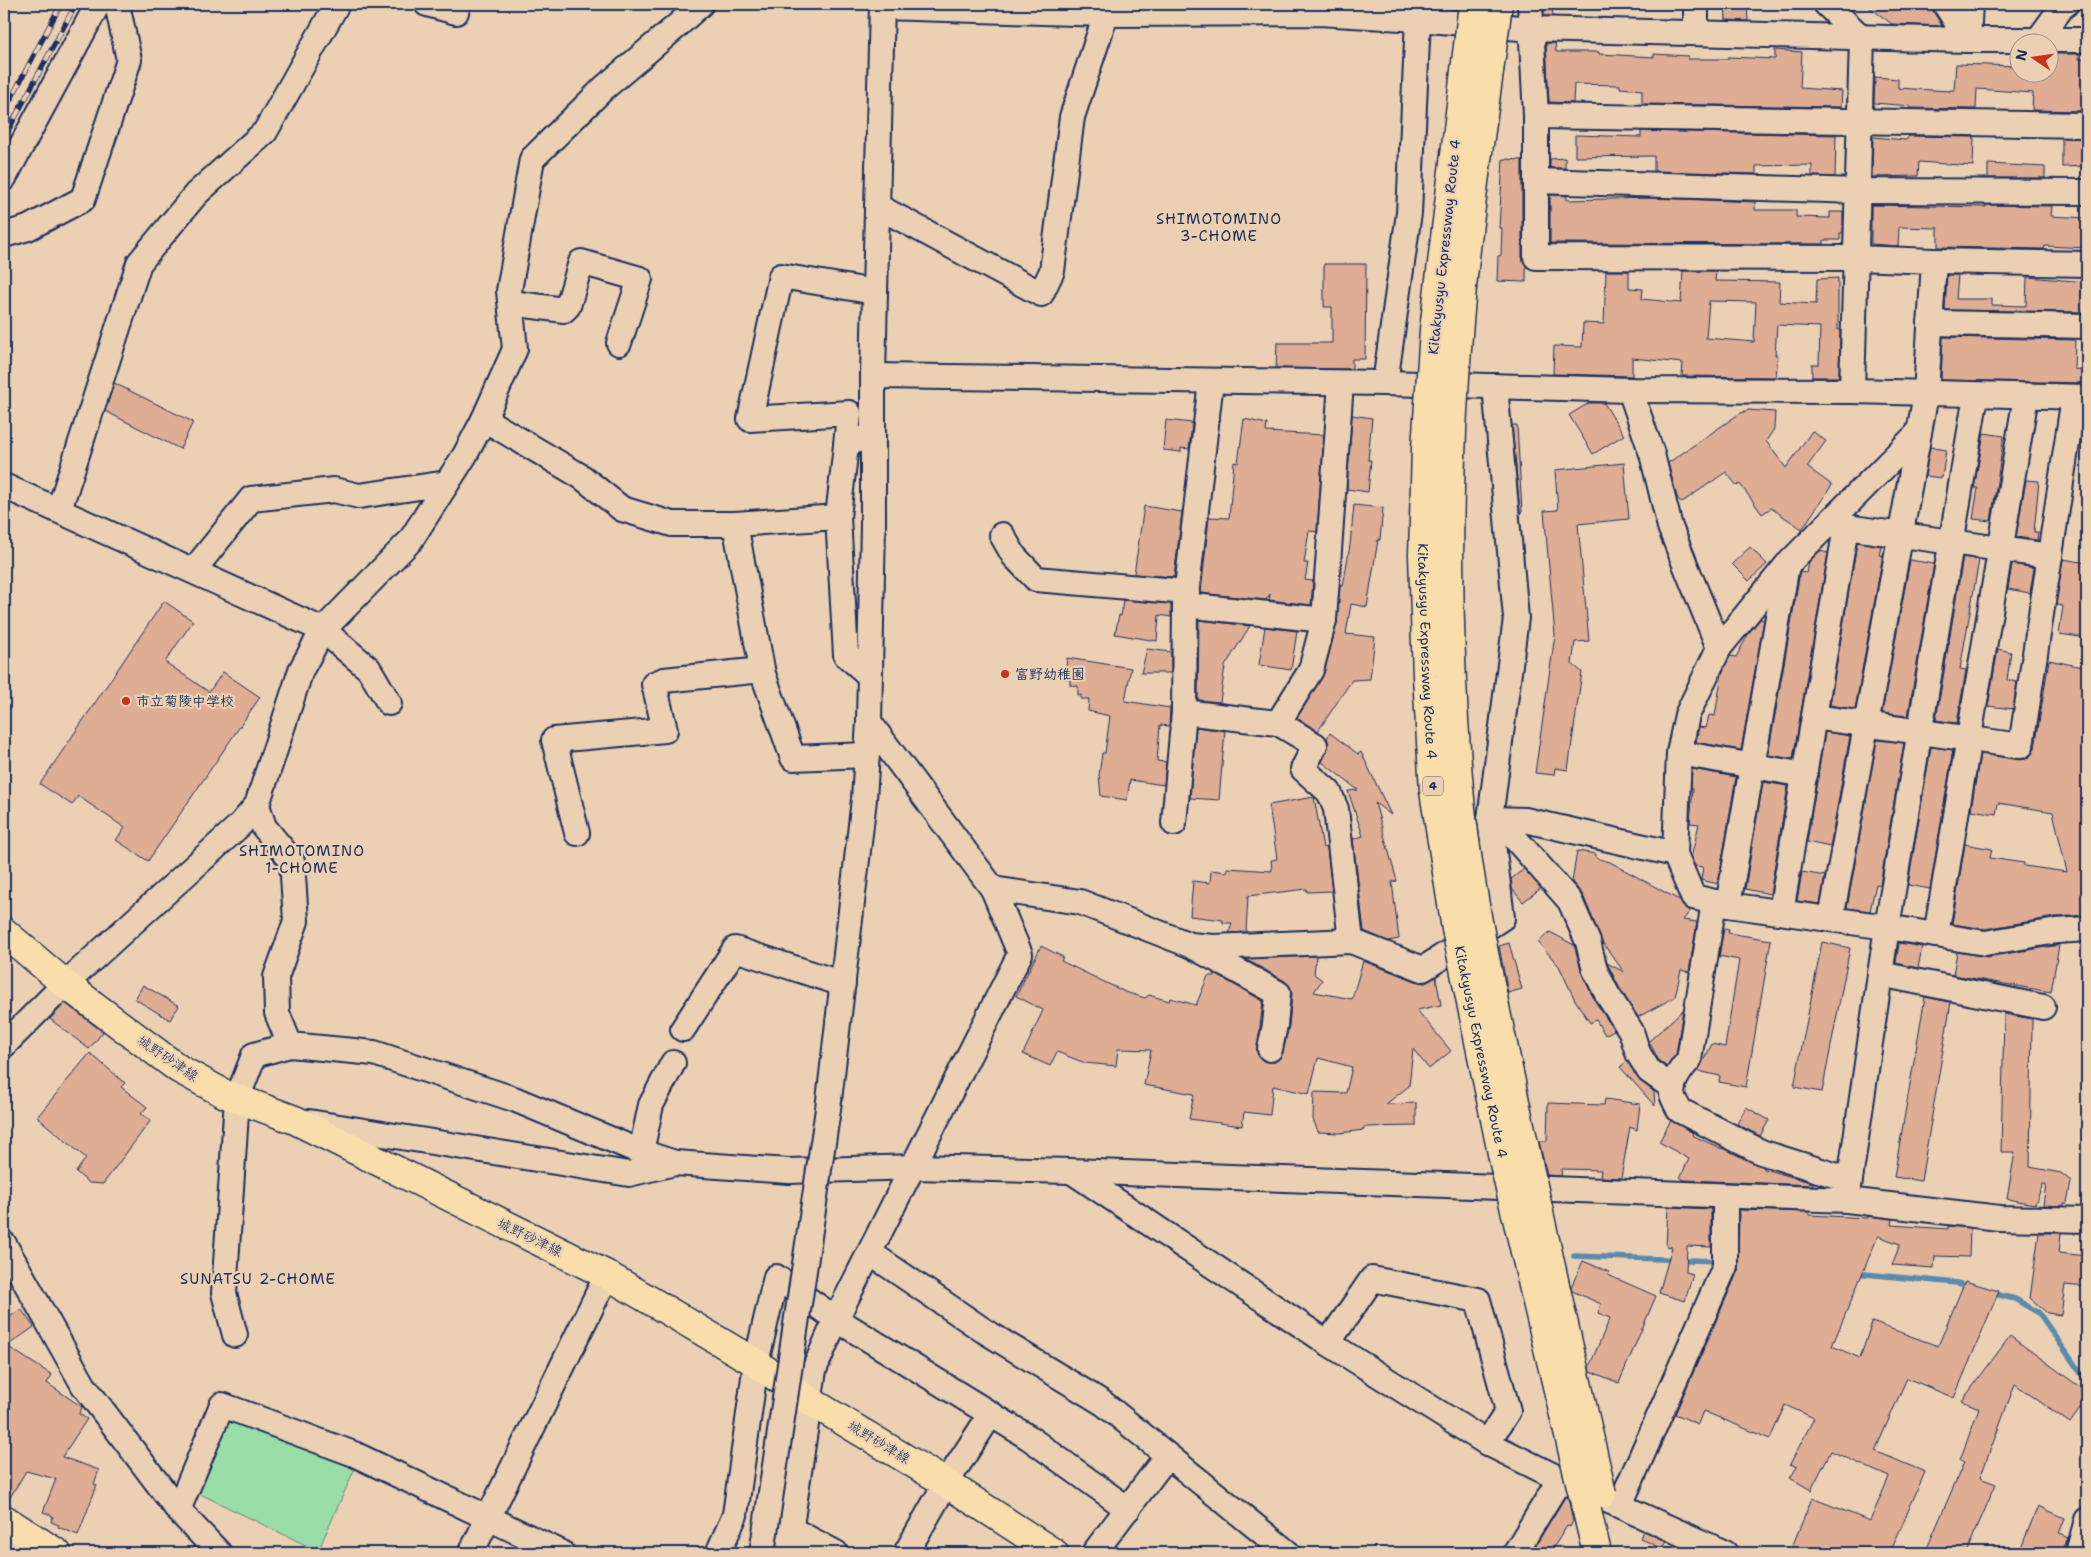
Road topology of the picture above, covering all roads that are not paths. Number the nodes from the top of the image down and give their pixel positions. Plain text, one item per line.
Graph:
1 (98, 4) edge
2 (118, 4) edge
3 (337, 4) edge
4 (427, 4) edge
5 (458, 4) edge
6 (701, 4) edge
7 (1473, 4) edge
8 (1498, 4) edge
9 (1530, 4) edge
10 (1712, 4) edge
11 (1826, 4) edge
12 (1945, 4) edge
13 (1970, 4) edge
14 (2066, 4) edge
15 (882, 5) edge
16 (679, 14) edge
17 (1106, 14) junction
18 (1418, 19) junction
19 (1696, 20) edge
20 (1532, 29) junction
21 (2044, 32) edge
22 (1862, 38) junction
23 (1968, 40) junction
24 (2008, 40) edge
25 (2058, 40) edge
26 (2087, 40) edge
27 (1536, 116) junction
28 (1860, 122) junction
29 (2087, 125) edge
30 (4, 178) edge
31 (1536, 181) junction
32 (1858, 191) junction
33 (2087, 192) edge
34 (877, 206) junction
35 (4, 235) edge
36 (1856, 258) junction
37 (1934, 261) junction
38 (2087, 264) edge
39 (875, 292) junction
40 (511, 303) junction
41 (1930, 323) junction
42 (2087, 326) edge
43 (619, 343) dead end
44 (873, 376) junction
45 (1211, 381) junction
46 (1342, 383) junction
47 (1385, 383) junction
48 (1495, 386) junction
49 (1630, 390) junction
50 (1852, 391) junction
51 (1926, 394) junction
52 (1976, 395) junction
53 (2026, 396) junction
54 (2080, 397) edge
55 (484, 419) junction
56 (1919, 432) junction
57 (873, 434) junction
58 (846, 445) junction
59 (447, 483) junction
60 (4, 486) edge
61 (59, 510) junction
62 (838, 517) junction
63 (735, 524) junction
64 (1900, 534) junction
65 (1002, 535) dead end
66 (1951, 542) junction
67 (2001, 549) junction
68 (2050, 556) junction
69 (1787, 565) junction
70 (193, 571) junction
71 (1186, 599) junction
72 (1324, 620) junction
73 (323, 630) junction
74 (1719, 648) junction
75 (762, 670) junction
76 (870, 676) junction
77 (389, 703) dead end
78 (1184, 712) junction
79 (1814, 717) junction
80 (869, 722) junction
81 (1278, 724) junction
82 (1867, 724) junction
83 (1920, 731) junction
84 (1969, 738) junction
85 (1679, 753) junction
86 (867, 755) junction
87 (1752, 764) junction
88 (1804, 775) junction
89 (257, 805) junction
90 (1494, 819) junction
91 (1174, 823) dead end
92 (577, 833) dead end
93 (1675, 854) junction
94 (993, 889) junction
95 (1721, 903) junction
96 (1782, 912) junction
97 (1831, 919) junction
98 (1887, 927) junction
99 (2087, 929) edge
100 (4, 932) edge
101 (1936, 935) junction
102 (1351, 941) junction
103 (1190, 945) junction
104 (1880, 974) junction
105 (65, 984) junction
106 (842, 984) junction
107 (2043, 1007) dead end
108 (683, 1029) dead end
109 (4, 1045) edge
110 (290, 1045) junction
111 (1270, 1049) dead end
112 (673, 1063) dead end
113 (1673, 1088) junction
114 (237, 1099) junction
115 (295, 1120) junction
116 (640, 1152) junction
117 (675, 1163) junction
118 (914, 1167) junction
119 (1071, 1171) junction
120 (1848, 1190) junction
121 (1725, 1197) junction
122 (2087, 1220) edge
123 (4, 1244) edge
124 (870, 1253) junction
125 (607, 1275) junction
126 (836, 1319) junction
127 (235, 1334) dead end
128 (1328, 1343) junction
129 (756, 1363) junction
130 (810, 1401) junction
131 (991, 1414) junction
132 (1487, 1443) junction
133 (1167, 1456) junction
134 (1560, 1479) junction
135 (946, 1482) junction
136 (1620, 1505) junction
137 (1128, 1509) junction
138 (178, 1510) junction
139 (489, 1517) junction
140 (4, 1519) edge
141 (2087, 1520) edge
142 (790, 1529) junction
143 (4, 1548) edge
144 (12, 1553) edge
145 (57, 1553) edge
146 (219, 1553) edge
147 (471, 1553) edge
148 (562, 1553) edge
149 (718, 1553) edge
150 (762, 1553) edge
151 (787, 1553) edge
152 (836, 1553) edge
153 (906, 1553) edge
154 (1054, 1553) edge
155 (1094, 1553) edge
156 (1288, 1553) edge
157 (1515, 1553) edge
158 (1598, 1553) edge
159 (1616, 1553) edge
160 (1725, 1553) edge
161 (2080, 1553) edge

1 - 30 street
2 - 35 street
3 - 61 street
4 - 5 street
6 - 16 street
7 - 158 main road, Kitakyusyu Expressway Route 4 / 4, bridge
8 - 159 main road, Kitakyusyu Expressway Route 4 / 4, bridge
9 - 20 street
10 - 19 street
11 - 22 street
12 - 23 street
13 - 23 street
14 - 21 street
15 - 17 street
15 - 34 street
16 - 40 street
17 - 18 street
17 - 34 street
18 - 20 street
18 - 47 street
19 - 20 street
19 - 22 street
20 - 27 street
22 - 23 street
22 - 28 street
23 - 24 street
25 - 26 street
27 - 28 street
27 - 31 street
28 - 29 street
28 - 32 street
31 - 32 street
31 - 36 street
32 - 33 street
32 - 36 street
34 - 39 street
36 - 37 street
36 - 50 street
37 - 38 street
37 - 41 street
39 - 44 street
39 - 58 street
40 - 43 street
40 - 55 street
41 - 42 street
41 - 51 street
44 - 45 street
44 - 57 street
45 - 46 street
45 - 71 street
46 - 47 street
46 - 72 street
47 - 48 street
48 - 49 street
48 - 90 street
49 - 50 street
49 - 74 street
50 - 51 street
51 - 52 street
51 - 56 street
52 - 53 street
52 - 66 street
53 - 54 street
53 - 67 street
54 - 68 street
55 - 59 street
55 - 63 street
56 - 64 street
56 - 69 street
57 - 58 street
57 - 76 street
58 - 62 street
59 - 70 street
59 - 73 street
60 - 61 street
61 - 70 street
62 - 63 street
62 - 76 street
63 - 75 street
64 - 66 street
64 - 79 street
64 - 82 street
65 - 71 street
66 - 67 street
66 - 83 street
67 - 68 street
67 - 84 street
68 - 84 street
69 - 74 street
69 - 87 street
70 - 73 street
71 - 72 street
71 - 78 street
72 - 81 street
73 - 77 street
73 - 89 street
74 - 85 street
75 - 86 street
75 - 92 street
76 - 80 street
78 - 81 street
78 - 91 street
79 - 82 street
79 - 88 street
80 - 86 street
80 - 94 street
81 - 102 street
82 - 83 street
82 - 97 street
83 - 84 street
83 - 98 street
84 - 101 street
85 - 87 street
85 - 93 street
86 - 106 street
87 - 88 street
87 - 95 street
88 - 96 street
89 - 105 street
89 - 110 street
90 - 93 street
90 - 102 street
90 - 113 street
93 - 95 street
94 - 103 street
94 - 118 street
95 - 96 street
95 - 113 street
96 - 97 street
97 - 98 street
98 - 101 street
98 - 104 street
99 - 101 street
100 - 105 main road, 城野砂津線
102 - 103 street
103 - 111 street
104 - 107 street
104 - 120 street
105 - 109 street
105 - 114 main road, 城野砂津線
106 - 108 street
106 - 150 street, bridge
110 - 114 street
110 - 116 street
112 - 116 street
113 - 120 street
114 - 115 main road, 城野砂津線
114 - 127 street
115 - 117 street
115 - 125 main road, 城野砂津線
116 - 117 street
117 - 118 street
118 - 119 street
118 - 124 street
119 - 121 street
119 - 128 street
120 - 121 street
120 - 122 street
121 - 136 street
123 - 138 street
124 - 126 street
124 - 133 street
125 - 129 main road, 城野砂津線
125 - 139 street
126 - 129 street
126 - 130 street
126 - 131 street
128 - 132 street
128 - 132 street
129 - 130 main road, 城野砂津線
129 - 149 street
130 - 135 main road, 城野砂津線
130 - 142 street
131 - 135 street
131 - 137 street
132 - 134 street
133 - 137 street
133 - 156 street
134 - 136 street
134 - 157 street
135 - 153 street
135 - 154 main road, 城野砂津線
136 - 160 street
137 - 155 street
138 - 139 street
138 - 146 street
139 - 147 street
139 - 148 street
140 - 145 main road
141 - 161 street
142 - 151 street
142 - 152 street
143 - 144 street

